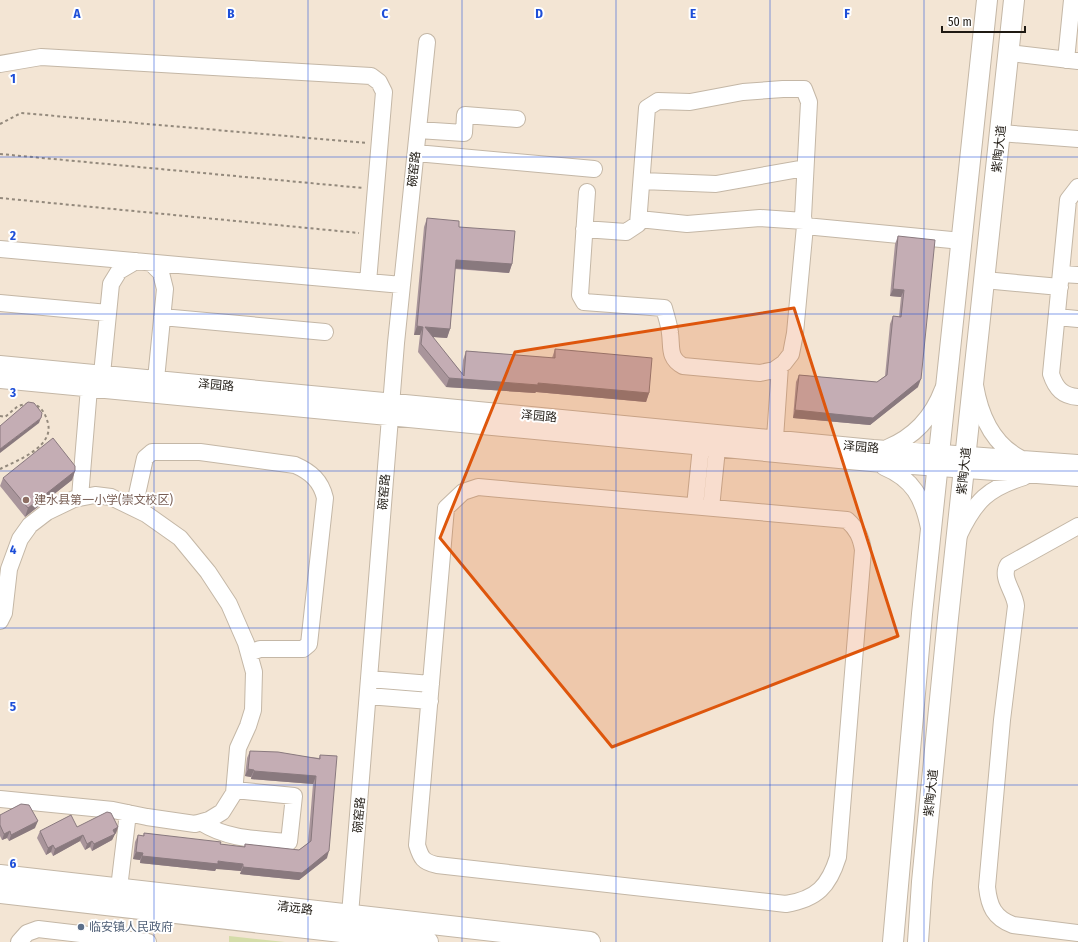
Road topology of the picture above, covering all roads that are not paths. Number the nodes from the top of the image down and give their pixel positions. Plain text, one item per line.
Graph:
1 (987, 0) edge
2 (1014, 0) edge
3 (1072, 0) edge
4 (427, 42) dead end
5 (1009, 53) junction
6 (1072, 61) edge
7 (0, 64) edge
8 (517, 119) dead end
9 (418, 130) junction
10 (1000, 133) junction
11 (1078, 139) edge
12 (416, 153) junction
13 (805, 168) junction
14 (594, 169) dead end
15 (642, 181) junction
16 (1078, 186) edge
17 (587, 192) dead end
18 (639, 219) junction
19 (804, 224) junction
20 (584, 229) junction
21 (962, 241) junction
22 (0, 249) edge
23 (144, 262) junction
24 (1078, 275) edge
25 (984, 280) junction
26 (1060, 281) junction
27 (368, 282) junction
28 (402, 285) junction
29 (0, 303) edge
30 (108, 312) junction
31 (162, 317) junction
32 (1057, 317) junction
33 (1078, 318) edge
34 (325, 332) dead end
35 (0, 364) edge
36 (780, 366) junction
37 (948, 372) junction
38 (102, 374) junction
39 (974, 377) junction
40 (156, 379) junction
41 (0, 380) edge
42 (89, 388) junction
43 (1078, 397) edge
44 (391, 410) junction
45 (775, 438) junction
46 (709, 448) junction
47 (885, 449) junction
48 (1021, 459) junction
49 (939, 461) junction
50 (965, 463) junction
51 (1078, 463) edge
52 (877, 464) junction
53 (1030, 475) junction
54 (1078, 478) edge
55 (80, 497) junction
56 (695, 506) junction
57 (134, 508) junction
58 (711, 508) junction
59 (1078, 526) edge
60 (930, 538) junction
61 (956, 542) junction
62 (0, 621) edge
63 (249, 653) junction
64 (369, 679) junction
65 (431, 684) junction
66 (368, 696) junction
67 (430, 701) junction
68 (235, 790) junction
69 (0, 799) edge
70 (128, 814) junction
71 (202, 823) junction
72 (0, 874) edge
73 (119, 888) junction
74 (0, 893) edge
75 (348, 930) edge
76 (1078, 933) edge
77 (19, 942) edge
78 (148, 942) edge
79 (428, 942) edge
80 (590, 942) edge
81 (893, 942) edge
82 (918, 942) edge

1 - 21 main road, 紫陶大道
2 - 5 main road, 紫陶大道
3 - 6 street
4 - 9 street, 碗窑路
5 - 6 street
5 - 10 main road, 紫陶大道
7 - 27 street
8 - 9 street
9 - 12 street, 碗窑路
10 - 11 street
10 - 25 main road, 紫陶大道
12 - 14 street
12 - 28 street, 碗窑路
13 - 15 street
13 - 15 street
13 - 19 street
15 - 18 street
16 - 26 street
17 - 20 street
18 - 19 street
18 - 20 street
19 - 21 street
19 - 36 street
20 - 36 street
21 - 37 main road, 紫陶大道
22 - 23 street
23 - 27 street
23 - 30 street
23 - 31 street
24 - 26 street
25 - 26 street
25 - 39 main road, 紫陶大道
26 - 32 street
27 - 28 street
28 - 44 street, 碗窑路
29 - 30 street
30 - 38 street
31 - 34 street
31 - 40 street
32 - 33 street
32 - 43 street
35 - 38 street, 泽园路
36 - 45 street
37 - 47 street
37 - 49 main road, 紫陶大道
38 - 40 street, 泽园路
39 - 48 street
39 - 50 main road, 紫陶大道
40 - 44 street, 泽园路
41 - 42 street, 泽园路
42 - 44 street, 泽园路
42 - 55 street
44 - 45 street, 泽园路
44 - 46 street, 泽园路
44 - 64 street, 碗窑路
45 - 47 street, 泽园路
46 - 52 street, 泽园路
46 - 56 street
46 - 58 street
47 - 49 street, 泽园路
48 - 50 street, 泽园路
48 - 51 street, 泽园路
49 - 50 street, 泽园路
49 - 52 street, 泽园路
49 - 60 main road, 紫陶大道
50 - 53 street, 泽园路
50 - 61 main road, 紫陶大道
52 - 60 street
53 - 54 street, 泽园路
53 - 61 street
55 - 57 street
55 - 62 street
56 - 58 street
56 - 65 street
57 - 63 street
57 - 63 street
58 - 67 street
59 - 76 street
60 - 81 main road, 紫陶大道
61 - 82 main road, 紫陶大道
63 - 68 street
64 - 65 street
64 - 66 street, 碗窑路
65 - 67 street
66 - 67 street
66 - 75 street, 碗窑路
68 - 71 street
68 - 71 street
69 - 70 street
70 - 71 street
70 - 73 street
72 - 73 main road, 清远路
73 - 75 main road, 清远路
74 - 75 main road, 清远路
75 - 79 main road, 清远路
75 - 80 main road, 清远路
77 - 78 street

